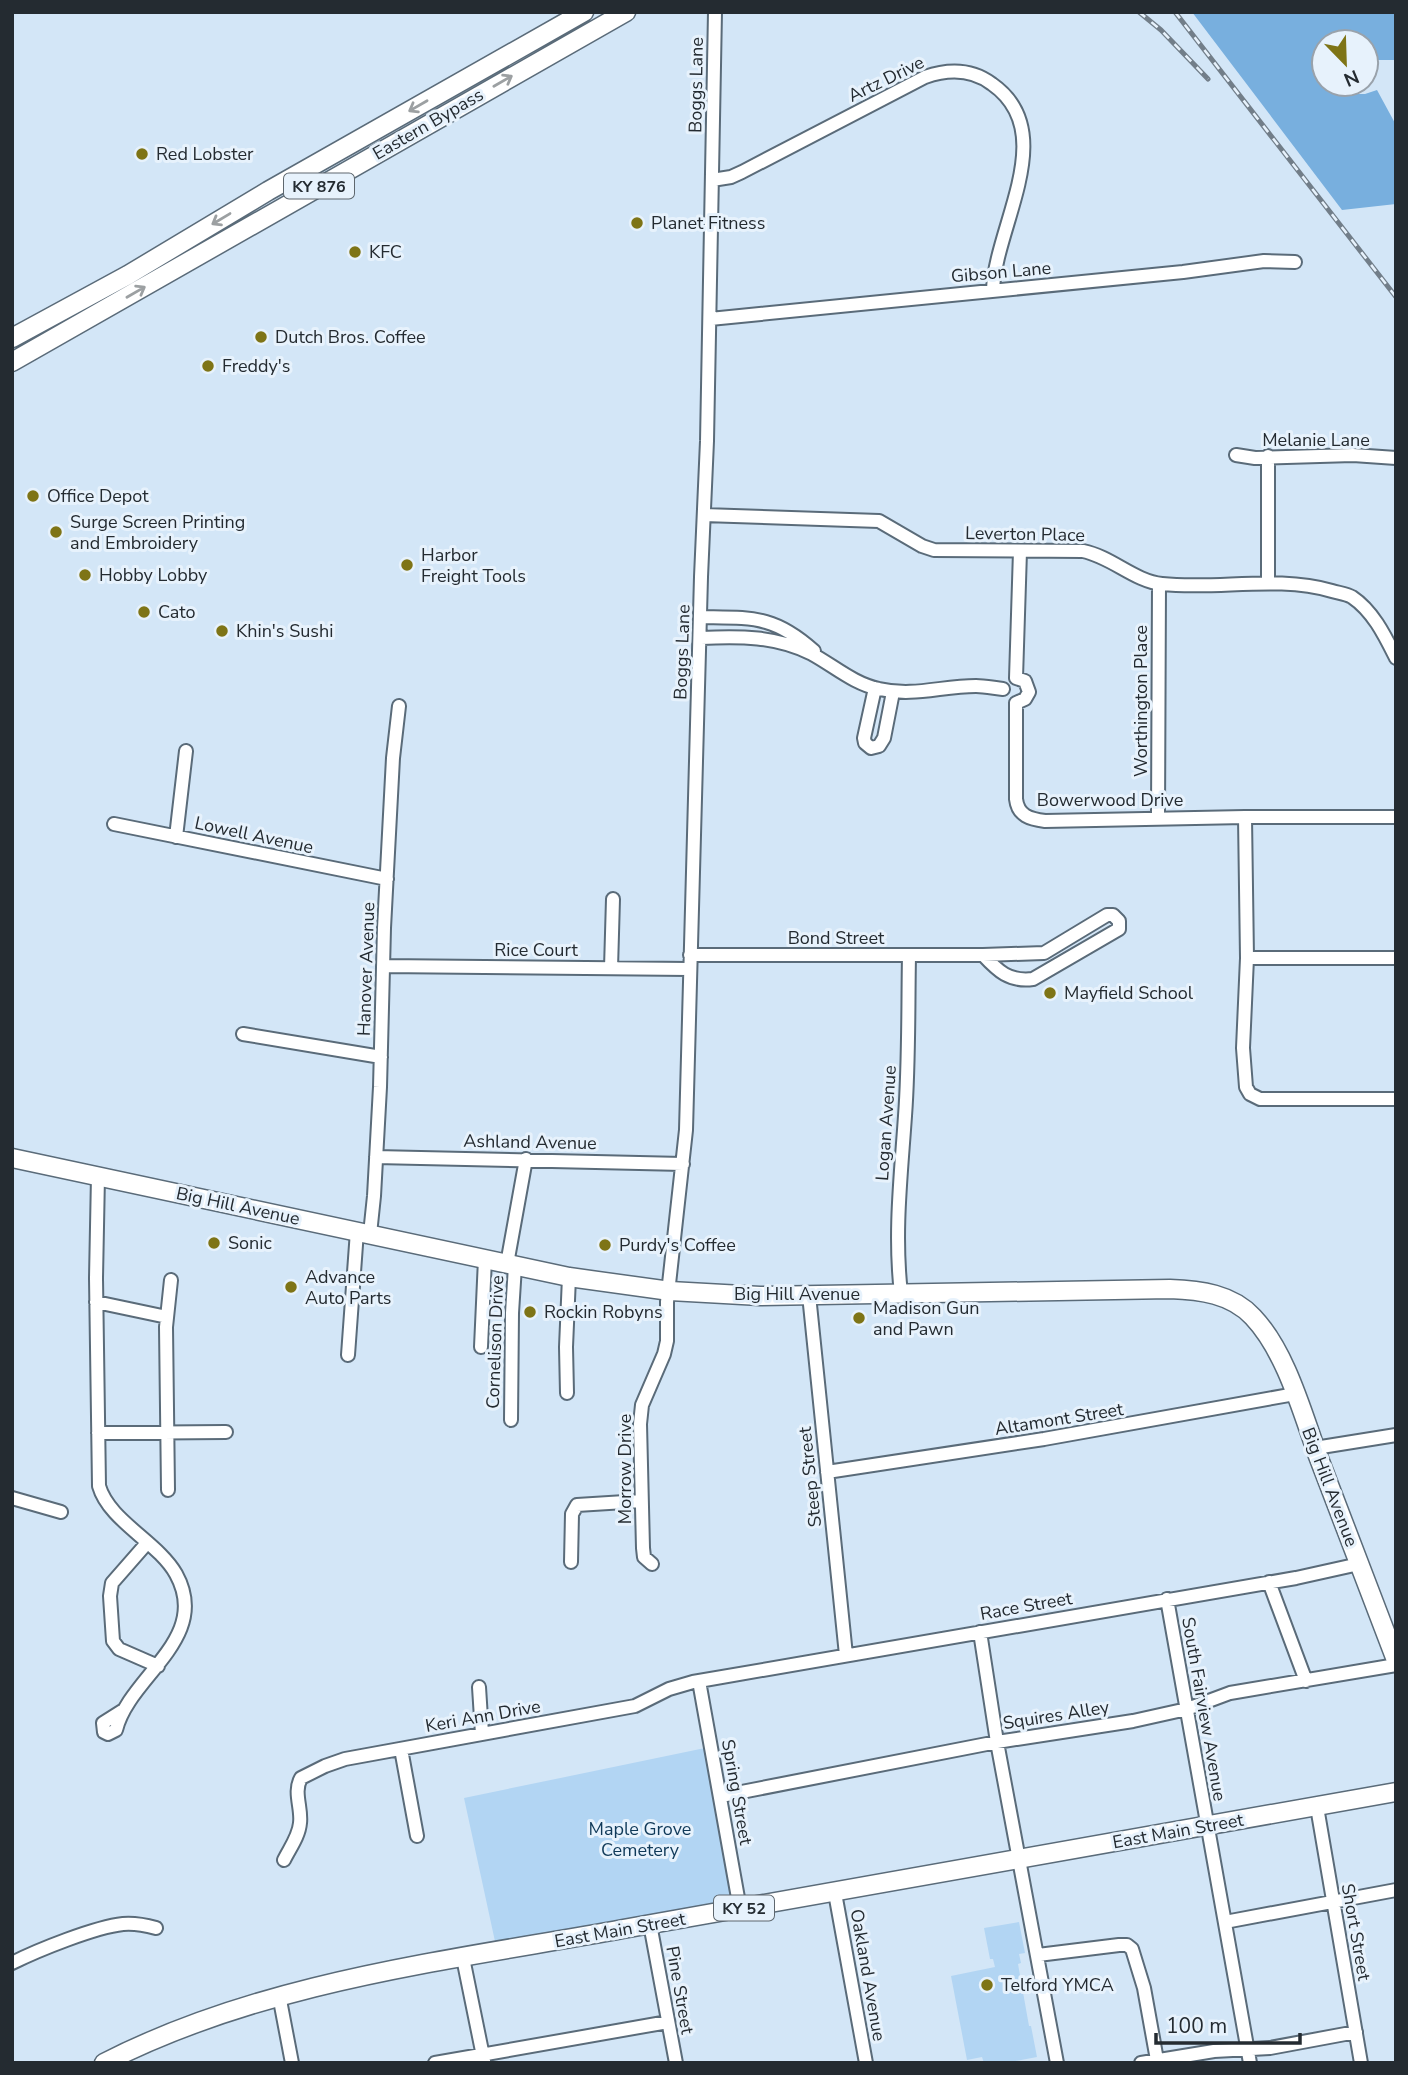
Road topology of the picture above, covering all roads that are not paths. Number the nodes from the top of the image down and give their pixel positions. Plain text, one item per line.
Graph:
1 (584, 12) edge
2 (626, 12) edge
3 (715, 12) edge
4 (712, 180) junction
5 (1295, 262) dead end
6 (128, 275) junction
7 (993, 290) junction
8 (710, 318) junction
9 (12, 338) edge
10 (52, 341) junction
11 (12, 362) edge
12 (1236, 455) dead end
13 (1269, 456) junction
14 (1396, 458) edge
15 (704, 515) junction
16 (1020, 551) junction
17 (1268, 583) junction
18 (1159, 584) junction
19 (701, 617) junction
20 (701, 638) junction
21 (1396, 657) edge
22 (821, 660) junction
23 (1016, 678) junction
24 (875, 688) junction
25 (1003, 689) junction
26 (893, 692) junction
27 (1016, 703) junction
28 (399, 706) dead end
29 (186, 751) dead end
30 (1245, 817) junction
31 (1396, 817) edge
32 (1158, 818) junction
33 (114, 824) dead end
34 (176, 837) junction
35 (387, 879) junction
36 (613, 899) dead end
37 (690, 955) junction
38 (983, 955) junction
39 (909, 956) junction
40 (1247, 958) junction
41 (1396, 958) edge
42 (383, 966) junction
43 (611, 968) junction
44 (689, 969) junction
45 (243, 1034) dead end
46 (381, 1057) junction
47 (1396, 1099) edge
48 (376, 1157) junction
49 (12, 1158) edge
50 (526, 1159) junction
51 (682, 1164) junction
52 (98, 1176) junction
53 (363, 1233) junction
54 (485, 1259) junction
55 (511, 1265) junction
56 (569, 1277) junction
57 (171, 1280) dead end
58 (670, 1291) junction
59 (901, 1293) junction
60 (809, 1295) junction
61 (96, 1302) junction
62 (167, 1317) junction
63 (481, 1347) dead end
64 (348, 1355) dead end
65 (567, 1393) dead end
66 (1295, 1394) junction
67 (511, 1420) dead end
68 (226, 1432) dead end
69 (98, 1433) junction
70 (167, 1433) junction
71 (1396, 1435) edge
72 (1315, 1448) junction
73 (827, 1472) junction
74 (168, 1490) dead end
75 (12, 1498) edge
76 (641, 1502) junction
77 (61, 1512) dead end
78 (147, 1543) junction
79 (571, 1562) dead end
80 (652, 1564) dead end
81 (1359, 1564) junction
82 (1269, 1582) junction
83 (1167, 1599) junction
84 (980, 1632) junction
85 (846, 1655) junction
86 (1396, 1662) edge
87 (158, 1666) junction
88 (699, 1681) junction
89 (1306, 1681) junction
90 (480, 1687) dead end
91 (1187, 1709) junction
92 (122, 1711) dead end
93 (482, 1734) junction
94 (997, 1742) junction
95 (401, 1749) junction
96 (1396, 1792) edge
97 (720, 1796) junction
98 (1317, 1807) junction
99 (1207, 1826) junction
100 (417, 1836) dead end
101 (1020, 1858) junction
102 (284, 1860) dead end
103 (1396, 1890) edge
104 (835, 1893) junction
105 (1334, 1902) junction
106 (740, 1909) junction
107 (1225, 1922) junction
108 (650, 1924) junction
109 (156, 1928) dead end
110 (1038, 1955) junction
111 (463, 1958) junction
112 (12, 1964) edge
113 (279, 1995) junction
114 (668, 2022) junction
115 (1356, 2032) junction
116 (1249, 2056) edge
117 (484, 2059) edge
118 (1157, 2060) junction
119 (104, 2063) edge
120 (292, 2063) edge
121 (435, 2063) edge
122 (676, 2063) edge
123 (866, 2063) edge
124 (1057, 2063) edge
125 (1141, 2063) edge
126 (1361, 2063) edge

1 -> 6 main road, Eastern Bypass / KY 876
10 -> 2 main road, Eastern Bypass / KY 876
3 - 4 street, Boggs Lane
4 - 7 street, Artz Drive
4 - 8 street, Boggs Lane
5 - 7 street, Gibson Lane
6 - 9 main road, Eastern Bypass / KY 876
6 - 10 main road
7 - 8 street, Gibson Lane
8 - 15 street, Boggs Lane
10 - 11 main road, Eastern Bypass / KY 876
12 - 13 street, Melanie Lane
13 - 14 street, Melanie Lane
13 - 17 street
15 - 16 street, Leverton Place
15 - 19 street, Boggs Lane
16 - 18 street, Leverton Place
16 - 23 street
17 - 18 street, Leverton Place
17 - 21 street, Leverton Place
18 - 32 street, Worthington Place
19 - 20 street, Boggs Lane
19 - 22 street
20 - 22 street
20 - 37 street, Boggs Lane
22 - 24 street
23 - 25 street
23 - 27 street
24 - 26 street
24 - 26 street
25 - 26 street
25 - 27 street
27 - 32 street, Bowerwood Drive
28 - 35 street, Hanover Avenue
29 - 34 street
30 - 31 street, Bowerwood Drive
30 - 32 street, Bowerwood Drive
30 - 40 street
33 - 34 street, Lowell Avenue
34 - 35 street, Lowell Avenue
35 - 42 street, Hanover Avenue
36 - 43 street
37 - 39 street, Bond Street
37 - 44 street, Boggs Lane
38 - 38 street, Bond Street
38 - 39 street, Bond Street
39 - 59 street, Logan Avenue
40 - 41 street
40 - 47 street
42 - 43 street, Rice Court
42 - 46 street, Hanover Avenue
43 - 44 street, Rice Court
44 - 51 street, Boggs Lane
45 - 46 street
46 - 48 street, Hanover Avenue
48 - 50 street, Ashland Avenue
48 - 53 street, Hanover Avenue
49 - 52 main road, Big Hill Avenue
50 - 51 street, Ashland Avenue
50 - 55 street, Cornelison Drive
51 - 58 street, Boggs Lane
52 - 53 main road, Big Hill Avenue
52 - 61 street
53 - 54 main road, Big Hill Avenue
53 - 64 street, Hanover Avenue
54 - 55 main road, Big Hill Avenue
54 - 63 street
55 - 56 main road, Big Hill Avenue
55 - 67 street, Cornelison Drive
56 - 58 main road, Big Hill Avenue
56 - 65 street
57 - 62 street
58 - 60 main road, Big Hill Avenue
58 - 76 street, Morrow Drive
59 - 60 main road, Big Hill Avenue
59 - 66 main road, Big Hill Avenue
60 - 73 street, Steep Street
61 - 62 street
61 - 69 street
62 - 70 street
66 - 72 main road, Big Hill Avenue
66 - 73 street, Altamont Street
68 - 70 street
69 - 70 street
69 - 78 street
70 - 74 street
71 - 72 street
72 - 81 main road, Big Hill Avenue
73 - 85 street, Steep Street
75 - 77 street
76 - 79 street
76 - 80 street, Morrow Drive
78 - 87 street
78 - 87 street
81 - 82 street, Race Street
81 - 86 main road, Big Hill Avenue
82 - 83 street, Race Street
82 - 89 street
83 - 84 street, Race Street
83 - 91 street, South Fairview Avenue
84 - 85 street, Race Street
84 - 94 street
85 - 88 street, Race Street
86 - 89 street, Squires Alley
87 - 92 street
88 - 93 street, Keri Ann Drive
88 - 97 street, Spring Street
89 - 91 street, Squires Alley
90 - 93 street
91 - 94 street, Squires Alley
91 - 99 street, South Fairview Avenue
93 - 95 street, Keri Ann Drive
94 - 97 street, Squires Alley
94 - 101 street
95 - 100 street
95 - 102 street, Keri Ann Drive
96 - 98 main road, East Main Street / KY 52
97 - 106 street, Spring Street
98 - 99 main road, East Main Street / KY 52
98 - 105 street, Short Street
99 - 101 main road, East Main Street / KY 52
99 - 107 street, South Fairview Avenue
101 - 104 main road, East Main Street / KY 52
101 - 110 street
103 - 105 street
104 - 106 main road, East Main Street / KY 52
104 - 123 street, Oakland Avenue
105 - 107 street
105 - 115 street, Short Street
106 - 108 main road, East Main Street / KY 52
107 - 116 street, South Fairview Avenue
108 - 111 main road, East Main Street / KY 52
108 - 114 street, Pine Street
109 - 112 street
110 - 118 street
110 - 124 street
111 - 113 main road, East Main Street / KY 52
111 - 117 street
113 - 119 main road, East Main Street / KY 52
113 - 120 street
114 - 117 street
114 - 122 street, Pine Street
115 - 116 street
115 - 126 street, Short Street
116 - 118 street
117 - 121 street
118 - 125 street

